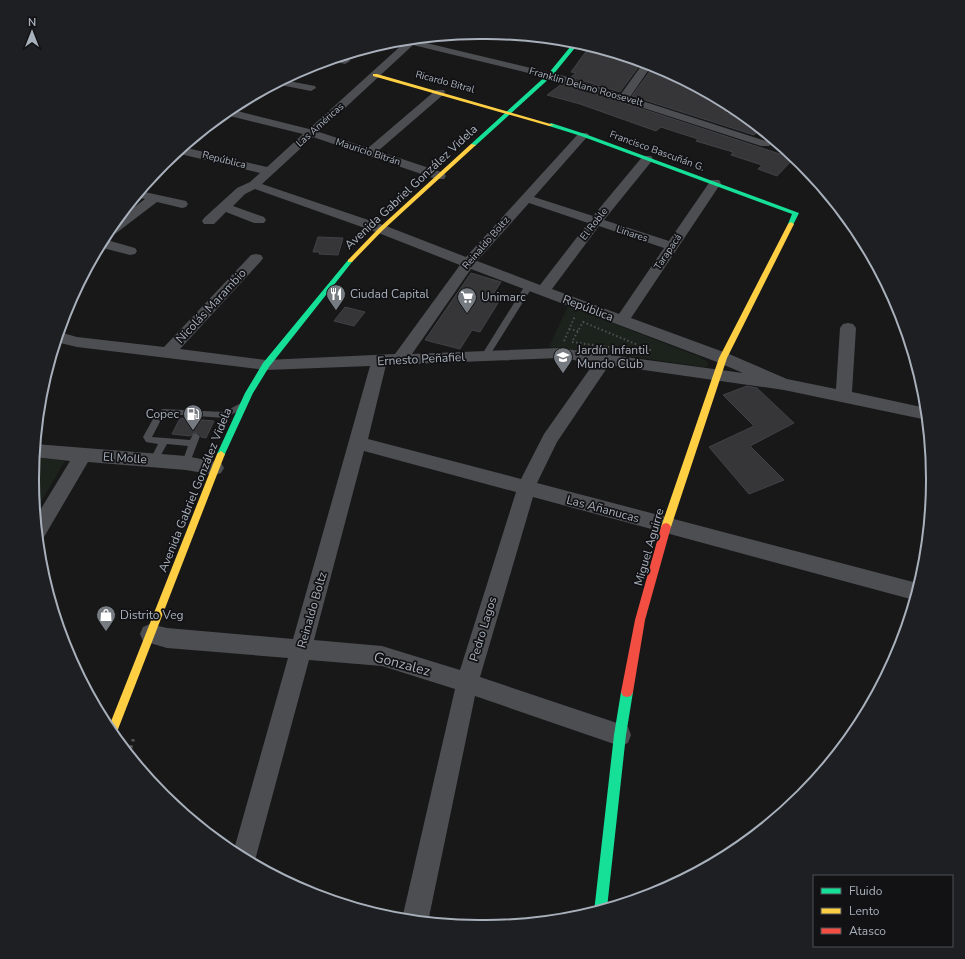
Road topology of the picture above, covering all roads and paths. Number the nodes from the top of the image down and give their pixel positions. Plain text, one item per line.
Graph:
1 (421, 43) edge
2 (404, 46) edge
3 (573, 47) edge
4 (644, 69) edge
5 (375, 75) junction
6 (550, 75) junction
7 (286, 83) edge
8 (311, 88) dead end
9 (440, 92) junction
10 (624, 98) junction
11 (509, 112) junction
12 (234, 114) edge
13 (312, 133) junction
14 (583, 135) junction
15 (765, 139) edge
16 (767, 141) edge
17 (186, 151) edge
18 (370, 152) junction
19 (754, 155) dead end
20 (647, 159) junction
21 (268, 171) junction
22 (440, 176) junction
23 (715, 184) junction
24 (254, 185) junction
25 (143, 195) edge
26 (155, 198) junction
27 (525, 198) junction
28 (182, 204) dead end
29 (224, 207) junction
30 (796, 213) joint
31 (259, 220) dead end
32 (209, 221) dead end
33 (596, 221) junction
34 (121, 224) edge
35 (381, 228) junction
36 (107, 245) edge
37 (671, 246) junction
38 (130, 251) dead end
39 (256, 258) dead end
40 (468, 263) junction
41 (529, 286) junction
42 (543, 291) junction
43 (622, 321) junction
44 (848, 328) dead end
45 (569, 329) dead end
46 (578, 331) junction
47 (62, 338) edge
48 (167, 354) junction
49 (485, 356) junction
50 (723, 358) junction
51 (605, 359) junction
52 (399, 360) junction
53 (379, 361) junction
54 (266, 365) junction
55 (718, 375) junction
56 (784, 384) junction
57 (844, 397) junction
58 (244, 405) junction
59 (921, 413) edge
60 (164, 441) junction
61 (358, 443) junction
62 (40, 451) edge
63 (83, 455) junction
64 (154, 460) junction
65 (186, 463) junction
66 (215, 468) junction
67 (526, 488) junction
68 (42, 523) edge
69 (666, 526) junction
70 (912, 591) edge
71 (150, 634) junction
72 (300, 649) junction
73 (467, 683) junction
74 (115, 726) edge
75 (620, 735) junction
76 (246, 853) edge
77 (601, 905) edge
78 (416, 915) edge

1 - 6 street, Franklin Delano Roosevelt
2 - 5 street, Las Américas
3 - 6 street, Avenida Gabriel González Videla
4 - 10 street
5 - 9 street, Ricardo Bitral
5 - 13 street, Las Américas
6 - 10 street, Franklin Delano Roosevelt
6 - 11 street, Avenida Gabriel González Videla
7 - 8 street
9 - 11 street, Ricardo Bitral
9 - 18 street
10 - 15 street, Franklin Delano Roosevelt
11 - 14 street, Francisco Bascuñán G.
11 - 22 street, Avenida Gabriel González Videla
12 - 13 street, Mauricio Bitrán
13 - 18 street, Mauricio Bitrán
13 - 21 street, Las Américas
14 - 20 street, Francisco Bascuñán G.
14 - 27 street, Reinaldo Boltz
16 - 19 street
17 - 21 street, República
18 - 22 street, Mauricio Bitrán
20 - 23 street, Francisco Bascuñán G.
20 - 33 street, El Roble
21 - 24 street, Las Américas
22 - 35 street, Avenida Gabriel González Videla
23 - 30 street, Francisco Bascuñán G.
23 - 37 street, Tarapacá
24 - 29 street, Las Américas
24 - 35 street, República
25 - 26 street
26 - 28 street
26 - 34 street
27 - 33 street, Linares
27 - 40 street, Reinaldo Boltz
29 - 31 street
29 - 32 street, Las Américas
30 - 50 street, Miguel Aguirre
33 - 37 street, Linares
33 - 42 street, El Roble
35 - 40 street, República
35 - 54 street, Avenida Gabriel González Videla
36 - 38 street
37 - 43 street, Tarapacá
39 - 48 street, Nicolás Marambio
40 - 41 street, República
40 - 52 street, Reinaldo Boltz
41 - 42 street, República
41 - 49 lane
42 - 43 street, República
43 - 50 street, República
44 - 57 street
45 - 46 path
46 - 46 path
47 - 48 street, Ernesto Peñafiel
48 - 54 street, Ernesto Peñafiel
49 - 51 street, Ernesto Peñafiel
49 - 52 street, Ernesto Peñafiel
50 - 55 street, Miguel Aguirre
50 - 56 street, República
51 - 55 street, Ernesto Peñafiel
51 - 67 street, Pedro Lagos
52 - 53 street, Ernesto Peñafiel
53 - 54 street, Ernesto Peñafiel
53 - 61 street, Reinaldo Boltz
54 - 58 street, Avenida Gabriel González Videla
55 - 56 street, Ernesto Peñafiel
55 - 69 street, Miguel Aguirre
56 - 57 street, República
57 - 59 street, República
58 - 60 lane
58 - 66 street, Avenida Gabriel González Videla
60 - 64 lane
60 - 65 lane
61 - 67 street, Las Añanucas
61 - 72 street, Reinaldo Boltz
62 - 63 street, El Molle
63 - 64 street, El Molle
63 - 68 street
64 - 65 street, El Molle
65 - 66 street, El Molle
66 - 71 street, Avenida Gabriel González Videla
67 - 69 street, Las Añanucas
67 - 73 street, Pedro Lagos
69 - 70 street, Las Añanucas
69 - 75 street, Miguel Aguirre
71 - 72 street, Gonzalez
71 - 74 street, Avenida Gabriel González Videla
72 - 73 street, Gonzalez
72 - 76 street, Reinaldo Boltz
73 - 75 street, Gonzalez
73 - 78 street, Pedro Lagos
75 - 77 street, Miguel Aguirre

